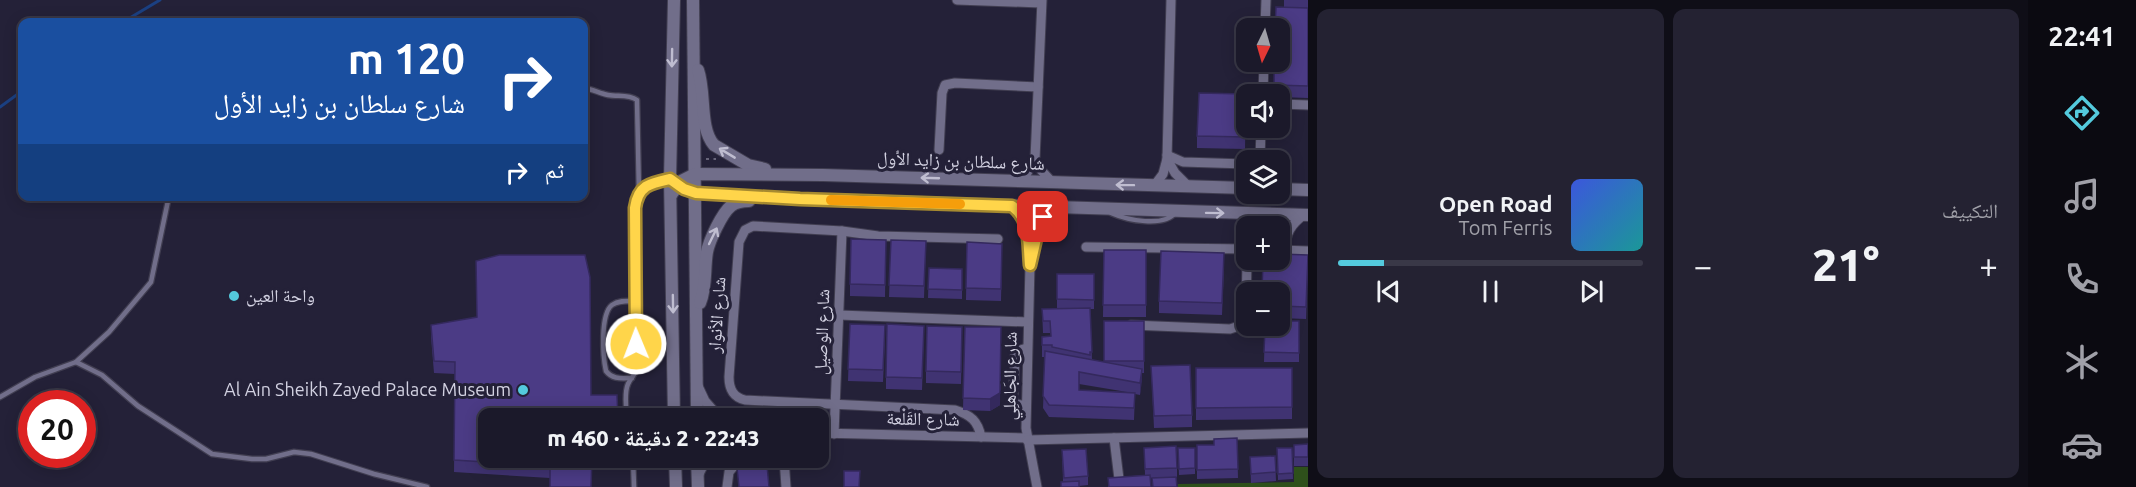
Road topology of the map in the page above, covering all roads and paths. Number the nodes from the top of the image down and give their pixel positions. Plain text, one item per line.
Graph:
1 (674, 0) edge
2 (693, 0) edge
3 (957, 0) edge
4 (1171, 0) edge
5 (1266, 0) edge
6 (975, 1) edge
7 (1042, 1) edge
8 (1265, 18) edge
9 (694, 59) junction
10 (1038, 87) junction
11 (588, 88) edge
12 (1290, 104) edge
13 (1308, 105) edge
14 (939, 150) dead end
15 (1167, 157) junction
16 (1035, 159) junction
17 (1236, 164) edge
18 (695, 174) junction
19 (823, 175) junction
20 (1020, 181) junction
21 (1052, 182) junction
22 (673, 186) junction
23 (1154, 186) junction
24 (1190, 187) junction
25 (1236, 187) edge
26 (1290, 189) edge
27 (1308, 190) edge
28 (696, 193) junction
29 (639, 195) junction
30 (800, 199) junction
31 (169, 201) edge
32 (1012, 206) junction
33 (1051, 207) junction
34 (1266, 214) joint
35 (1306, 215) edge
36 (1290, 229) edge
37 (842, 231) junction
38 (998, 239) dead end
39 (1086, 247) dead end
40 (1236, 249) edge
41 (1290, 250) edge
42 (1308, 251) edge
43 (1030, 265) junction
44 (1247, 270) edge
45 (636, 301) junction
46 (696, 313) junction
47 (839, 315) junction
48 (1028, 322) junction
49 (1119, 324) edge
50 (76, 362) junction
51 (632, 378) junction
52 (696, 381) junction
53 (0, 397) edge
54 (836, 403) junction
55 (627, 408) edge
56 (674, 408) edge
57 (697, 408) edge
58 (711, 408) edge
59 (1308, 433) edge
60 (829, 434) edge
61 (834, 434) junction
62 (981, 437) junction
63 (1114, 438) junction
64 (1027, 439) junction
65 (633, 468) edge
66 (675, 468) edge
67 (734, 468) edge
68 (785, 468) edge
69 (1119, 479) edge
70 (427, 487) edge
71 (634, 487) edge
72 (676, 487) edge
73 (727, 487) edge
74 (786, 487) edge
75 (1037, 487) edge

1 -> 22 main road
2 - 9 main road
3 - 6 street
4 - 15 street
5 - 8 street
6 - 7 street
7 - 10 street
9 - 18 main road
19 -> 9 main road
10 - 14 street
10 - 16 street
11 - 29 lane
12 - 13 street
15 - 17 street
15 - 23 street
15 - 24 street
16 - 20 street
16 - 21 street
18 - 19 main road, شارع سلطان بن زايد الأول
18 - 22 main road
18 - 28 main road
20 -> 19 main road, شارع سلطان بن زايد الأول
20 - 21 main road, شارع سلطان بن زايد الأول
23 -> 21 main road, شارع سلطان بن زايد الأول
22 - 28 main road
22 - 29 lane
22 -> 56 main road
23 - 24 main road, شارع سلطان بن زايد الأول
24 - 25 main road, شارع سلطان بن زايد الأول
26 - 27 main road
28 - 30 main road
28 - 46 main road
29 - 45 lane
30 - 32 main road
46 -> 30 main road
31 - 50 lane
32 - 33 main road
32 - 43 street, شارع الجَاهلِي
33 -> 34 main road
33 - 43 street, شارع الجَاهلِي
34 - 35 main road
35 - 36 street
37 - 38 street, شارع الأنوار
37 - 47 street, شارع الوصيل
37 - 54 street, شارع الأنوار
39 - 40 street
41 - 42 street
43 - 48 street, شارع الجَاهلِي
44 - 49 street
45 - 51 lane
45 - 51 lane
46 - 52 main road
47 - 48 street
47 - 54 street, شارع الوصيل
48 - 64 street, شارع الجَاهلِي
50 - 53 lane
50 - 70 lane
51 - 55 lane
52 - 57 main road
52 - 58 street
54 - 61 street, شارع الوصيل
54 - 62 street, شارع الأنوار
59 - 63 street, شارع القَلْعة
60 - 61 street, شارع القَلْعة
61 - 62 street, شارع القَلْعة
62 - 64 street, شارع القَلْعة
63 - 64 street, شارع القَلْعة
63 - 69 street
64 - 75 street, شارع الجَاهلِي
65 - 71 lane
66 - 72 main road
67 - 73 street
68 - 74 street

